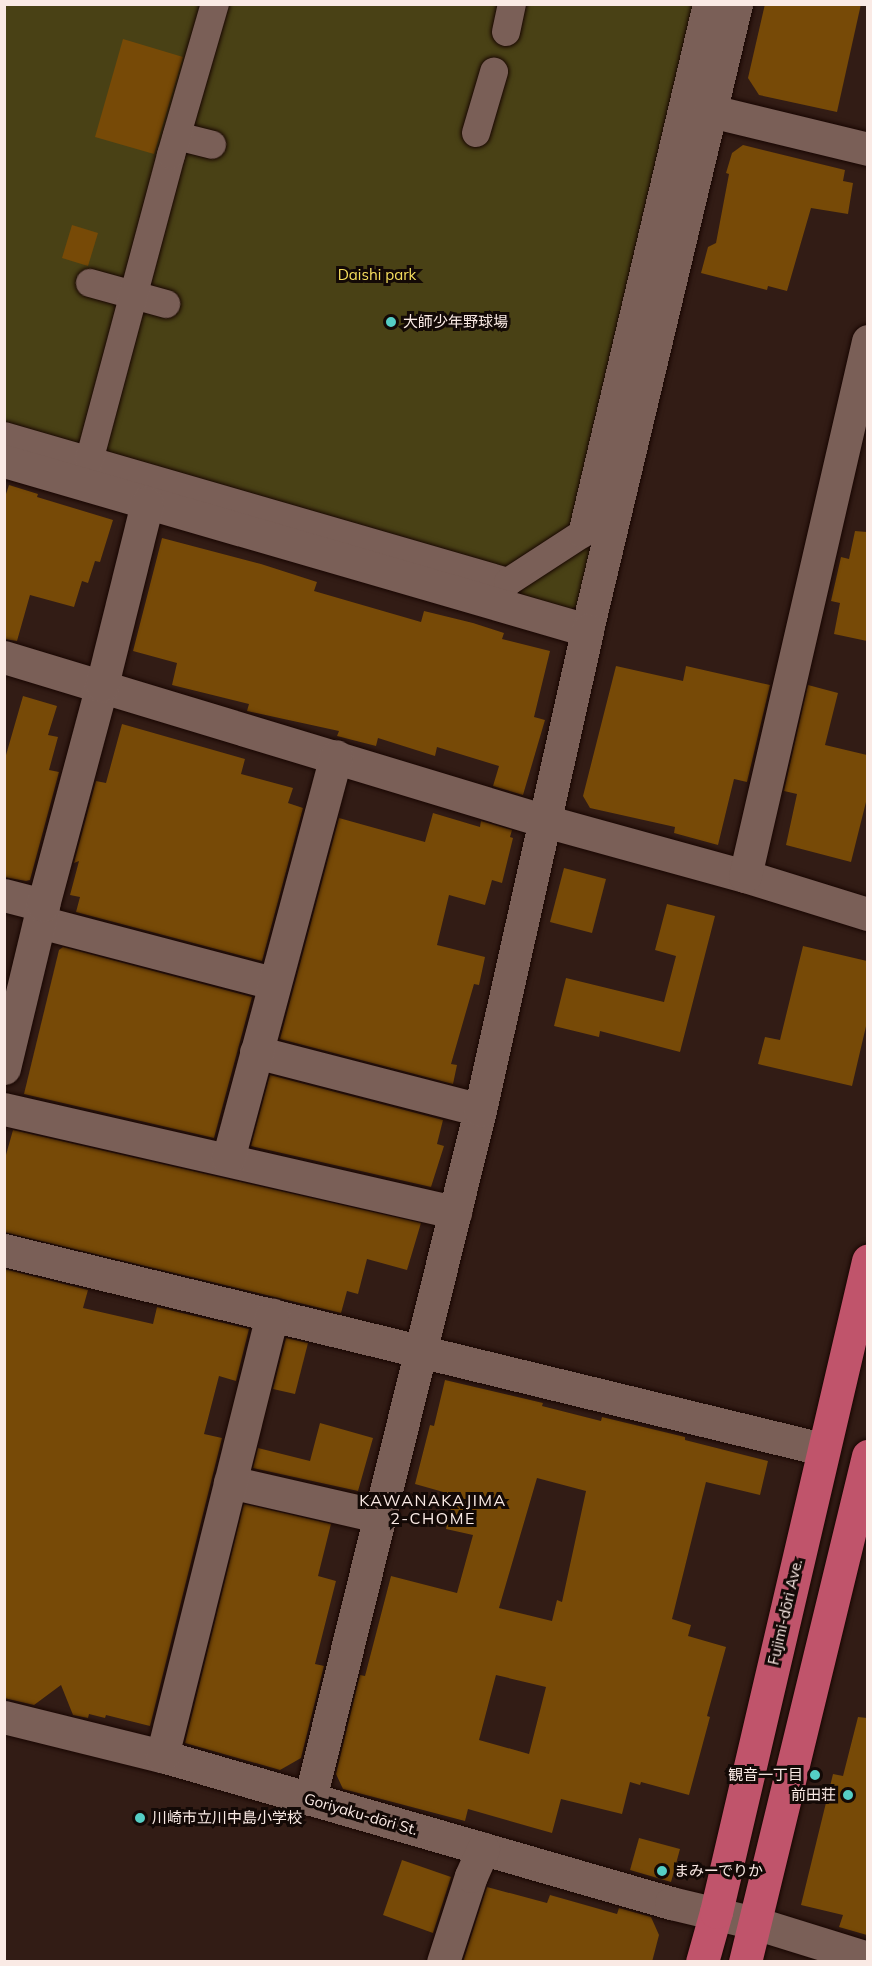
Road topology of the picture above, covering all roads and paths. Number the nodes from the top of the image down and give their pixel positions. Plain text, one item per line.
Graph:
1 (215, 4) edge
2 (512, 4) edge
3 (707, 4) edge
4 (736, 4) edge
5 (506, 32) dead end
6 (494, 72) dead end
7 (711, 111) junction
8 (476, 133) dead end
9 (177, 136) junction
10 (212, 145) dead end
11 (867, 149) edge
12 (90, 283) dead end
13 (134, 295) junction
14 (166, 304) dead end
15 (867, 341) edge
16 (4, 436) edge
17 (4, 461) edge
18 (90, 461) junction
19 (147, 504) junction
20 (587, 630) junction
21 (4, 657) edge
22 (102, 685) junction
23 (336, 756) junction
24 (545, 821) junction
25 (745, 876) junction
26 (4, 895) edge
27 (42, 913) junction
28 (867, 914) edge
29 (273, 983) junction
30 (256, 1052) junction
31 (5, 1062) edge
32 (4, 1109) edge
33 (480, 1110) junction
34 (228, 1159) junction
35 (455, 1212) junction
36 (4, 1250) edge
37 (867, 1262) edge
38 (272, 1315) junction
39 (420, 1349) junction
40 (822, 1449) junction
41 (867, 1459) edge
42 (230, 1482) junction
43 (379, 1516) junction
44 (4, 1717) edge
45 (162, 1756) junction
46 (310, 1799) junction
47 (483, 1849) junction
48 (716, 1912) junction
49 (755, 1923) junction
50 (867, 1958) edge
51 (443, 1962) edge
52 (702, 1962) edge
53 (745, 1962) edge

1 - 9 street
2 - 5 street
3 - 18 street
4 - 7 street
6 - 8 street
7 - 11 street
7 - 20 street
9 - 10 street
9 - 13 street
12 - 13 street
13 - 14 street
13 - 18 street
15 - 25 street
16 - 18 street
17 - 19 street
19 - 20 street
19 - 22 street
20 - 24 street
21 - 22 street
22 - 23 street
22 - 27 street
23 - 24 street
23 - 29 street
24 - 25 street
24 - 33 street
25 - 28 street
26 - 27 street
27 - 29 street
27 - 31 street
29 - 30 street
30 - 33 street
30 - 34 street
32 - 34 street
33 - 35 street
34 - 35 street
35 - 39 street
36 - 38 street
37 - 40 highway, Fujimi-dōri Ave.
38 - 39 street
38 - 42 street
39 - 40 street
39 - 43 street
40 - 48 highway, Fujimi-dōri Ave.
41 - 49 highway
42 - 43 street
42 - 45 street
43 - 46 street
44 - 45 street, Goriyaku-dōri St.
45 - 46 street, Goriyaku-dōri St.
46 - 47 street, Goriyaku-dōri St.
47 - 48 street, Goriyaku-dōri St.
47 - 51 street
48 - 49 street, Goriyaku-dōri St.
48 - 52 highway, Fujimi-dōri Ave.
49 - 50 street, Goriyaku-dōri St.
49 - 53 highway

